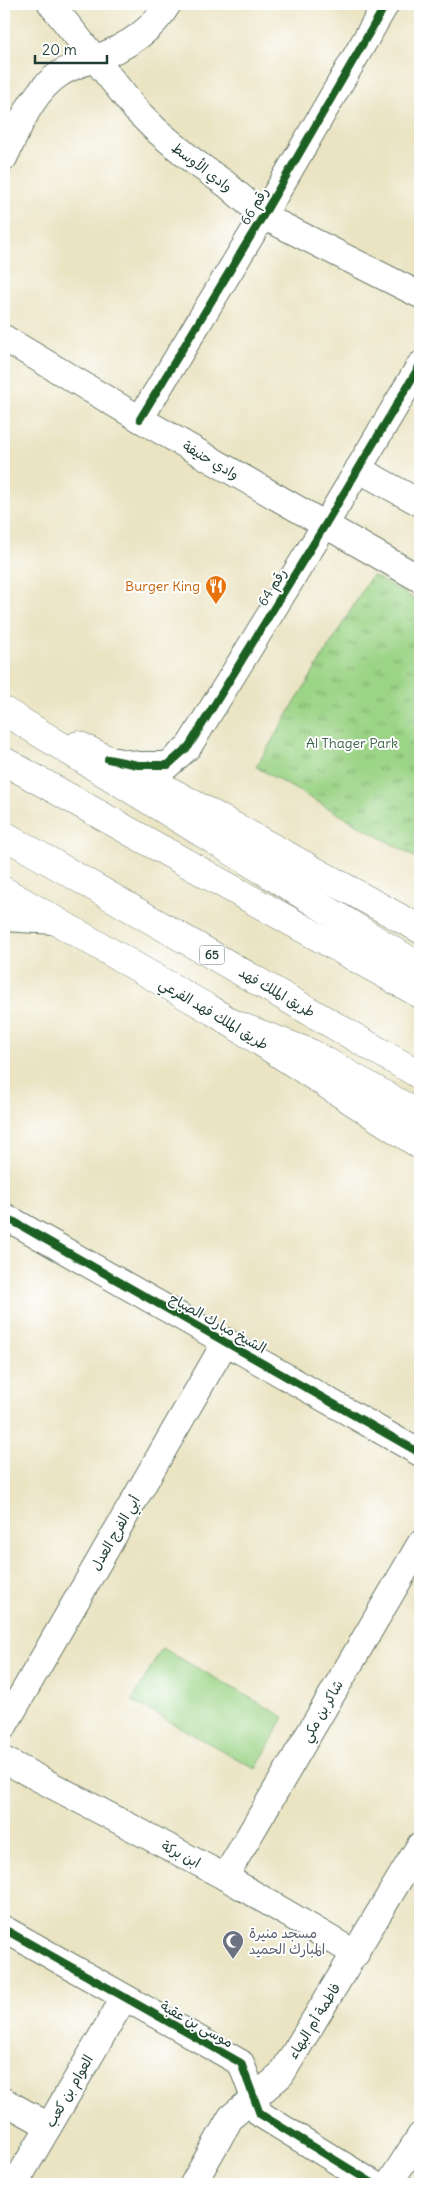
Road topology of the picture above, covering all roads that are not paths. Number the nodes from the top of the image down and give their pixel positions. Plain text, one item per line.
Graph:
1 (51, 4) edge
2 (168, 4) edge
3 (386, 4) edge
4 (94, 59) junction
5 (4, 158) edge
6 (264, 216) junction
7 (420, 295) edge
8 (4, 338) edge
9 (420, 364) edge
10 (140, 419) junction
11 (358, 468) junction
12 (420, 503) edge
13 (324, 525) junction
14 (420, 579) edge
15 (4, 709) edge
16 (108, 759) junction
17 (4, 761) edge
18 (4, 835) edge
19 (4, 891) edge
20 (4, 918) edge
21 (55, 922) junction
22 (420, 928) edge
23 (420, 967) edge
24 (420, 994) edge
25 (229, 1022) junction
26 (420, 1075) edge
27 (420, 1115) edge
28 (420, 1145) edge
29 (4, 1216) edge
30 (226, 1341) junction
31 (420, 1453) edge
32 (420, 1544) edge
33 (4, 1726) edge
34 (4, 1760) edge
35 (420, 1845) edge
36 (224, 1877) junction
37 (4, 1929) edge
38 (356, 1954) junction
39 (124, 1998) junction
40 (256, 2098) junction
41 (4, 2100) edge
42 (49, 2126) junction
43 (420, 2136) edge
44 (15, 2184) edge
45 (193, 2184) edge
46 (374, 2184) edge
47 (389, 2184) edge

1 - 4 street, وادي الأوسط
2 - 4 street
3 - 6 street, رقم 66
4 - 5 street
4 - 6 street, وادي الأوسط
6 - 7 street, وادي الأوسط
6 - 10 street, رقم 66
8 - 10 street, وادي حنيفة
9 - 11 street, رقم 64
10 - 13 street, وادي حنيفة
11 - 12 street
11 - 13 street, رقم 64
13 - 14 street, وادي حنيفة
13 - 16 street, رقم 64
15 - 16 main road
15 - 23 main road
16 - 22 main road
17 - 24 main road
18 - 26 main road, طريق الملك فهد / 65
19 - 21 main road, طريق الملك فهد الفرعي
20 - 21 street
21 - 25 main road, طريق الملك فهد الفرعي
25 - 27 main road
25 - 28 main road, طريق الملك فهد الفرعي
29 - 30 street, الشيخ مبارك الصباح
30 - 31 street, الشيخ مبارك الصباح
30 - 33 street, أبي الفرج العدل
32 - 36 street, شاكر بن مكي
34 - 36 street, ابن بركة
35 - 38 street, فاطمة أم البهاء
36 - 38 street, ابن بركة
37 - 39 street, موسى بن عقبة
38 - 40 street, فاطمة أم البهاء
39 - 40 street, موسى بن عقبة
39 - 42 street, العوام بن كعب
40 - 45 street, فاطمة أم البهاء
40 - 46 street, موسى بن عقبة
41 - 42 street
42 - 44 street, العوام بن كعب
43 - 47 street

